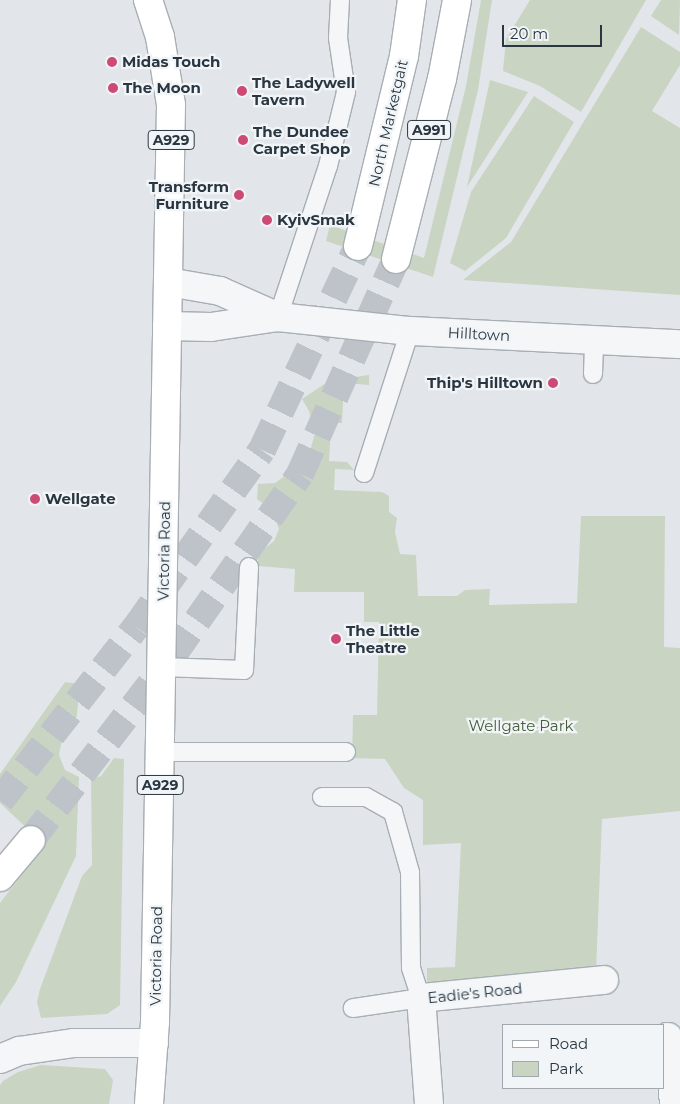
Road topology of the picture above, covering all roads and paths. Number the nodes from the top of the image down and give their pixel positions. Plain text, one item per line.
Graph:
1 (148, 0) edge
2 (340, 0) edge
3 (412, 0) edge
4 (457, 0) edge
5 (358, 246) tunnel mouth
6 (396, 259) tunnel mouth
7 (168, 282) junction
8 (278, 317) junction
9 (168, 326) junction
10 (410, 331) junction
11 (594, 340) junction
12 (680, 344) edge
13 (593, 374) dead end
14 (364, 473) dead end
15 (249, 567) dead end
16 (163, 667) junction
17 (161, 752) junction
18 (346, 752) dead end
19 (322, 797) dead end
20 (31, 840) tunnel mouth
21 (0, 877) edge
22 (604, 980) dead end
23 (421, 998) junction
24 (353, 1008) dead end
25 (668, 1038) dead end
26 (154, 1043) junction
27 (0, 1059) edge
28 (149, 1104) edge
29 (429, 1104) edge
30 (674, 1104) edge

1 - 7 main road, Victoria Road / A929
2 - 8 lane
3 - 5 main road, North Marketgait / A991
4 - 6 main road, A991
7 - 8 street, Hilltown
7 - 9 main road, Victoria Road / A929
8 - 9 street, Hilltown
8 - 10 street, Hilltown
9 - 16 main road, Victoria Road / A929
10 - 11 street, Hilltown
10 - 14 lane
11 - 12 street, Hilltown
11 - 13 lane
15 - 16 lane
16 - 17 main road, Victoria Road / A929
17 - 18 lane
17 - 26 main road, Victoria Road / A929
19 - 23 lane
20 - 21 main road
22 - 23 street, Eadie's Road
23 - 24 lane
23 - 29 street, Eadie's Road
25 - 30 street
26 - 27 street
26 - 28 main road, Victoria Road / A929

